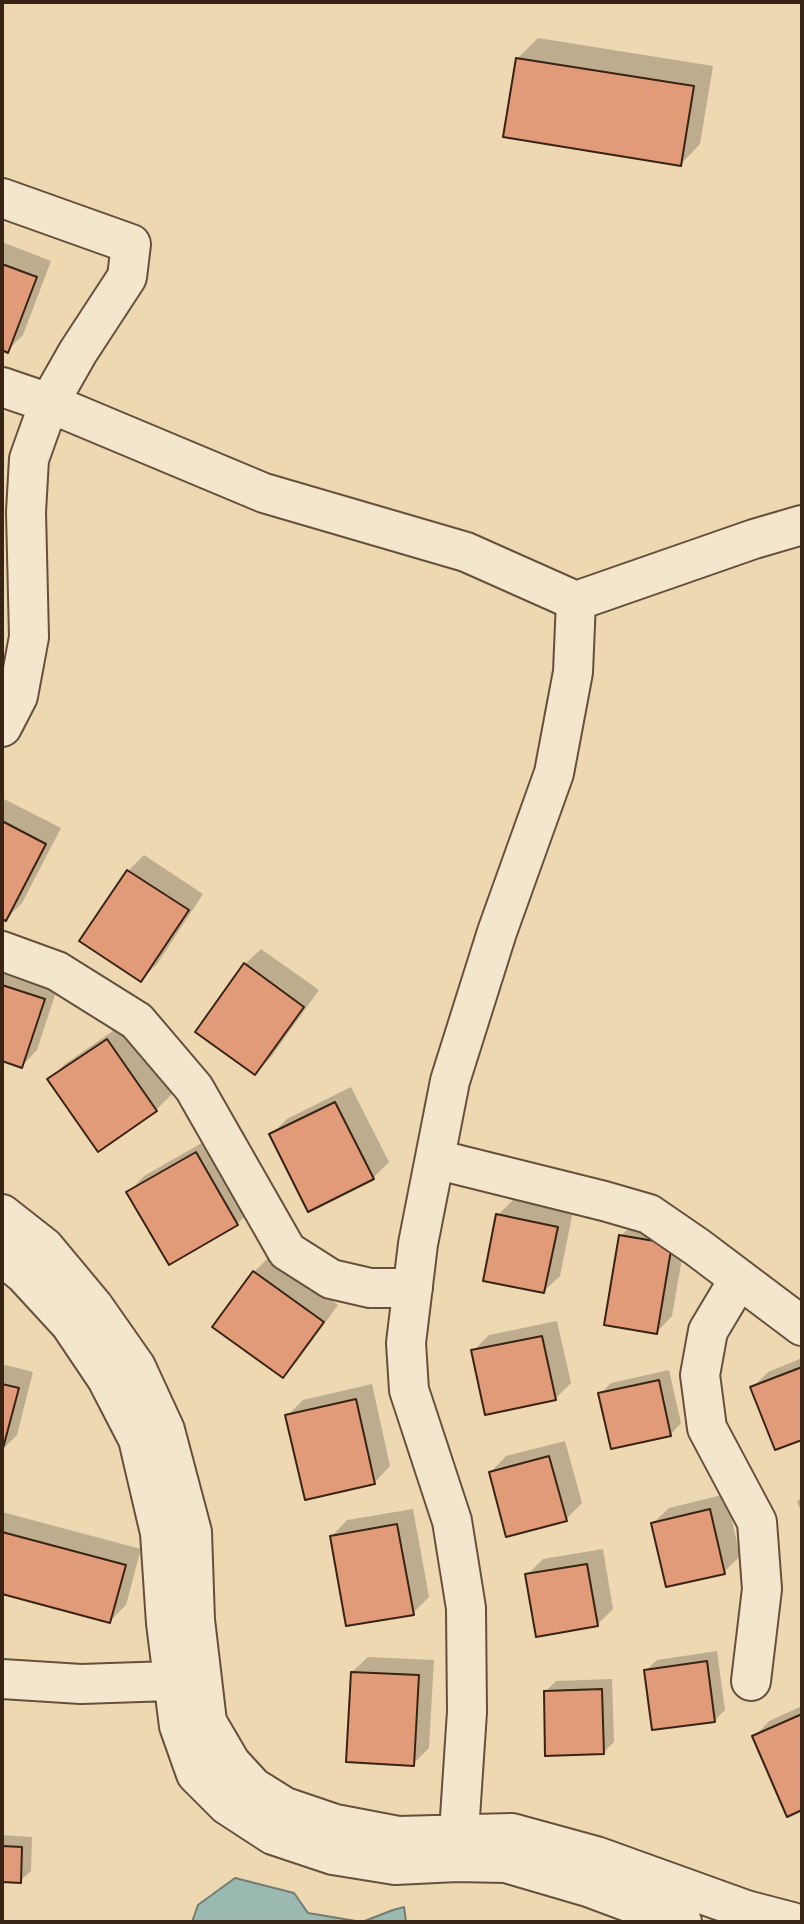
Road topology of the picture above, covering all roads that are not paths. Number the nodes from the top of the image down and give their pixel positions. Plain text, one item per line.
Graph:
1 (2, 198) edge
2 (2, 387) edge
3 (49, 403) junction
4 (802, 524) edge
5 (576, 601) junction
6 (2, 727) edge
7 (2, 951) edge
8 (435, 1159) junction
9 (2, 1214) edge
10 (2, 1255) edge
11 (738, 1279) junction
12 (413, 1288) junction
13 (802, 1325) edge
14 (2, 1679) edge
15 (188, 1680) junction
16 (751, 1681) dead end
17 (458, 1848) junction
18 (682, 1922) edge
19 (792, 1922) edge

1 - 3 lane
2 - 3 lane
3 - 5 lane
3 - 6 lane
4 - 5 lane
5 - 8 lane
7 - 12 lane
8 - 11 lane
8 - 12 lane
9 - 15 lane
10 - 15 lane
11 - 13 lane
11 - 16 lane
12 - 17 lane
14 - 15 lane
15 - 17 lane
17 - 18 lane
17 - 19 lane

